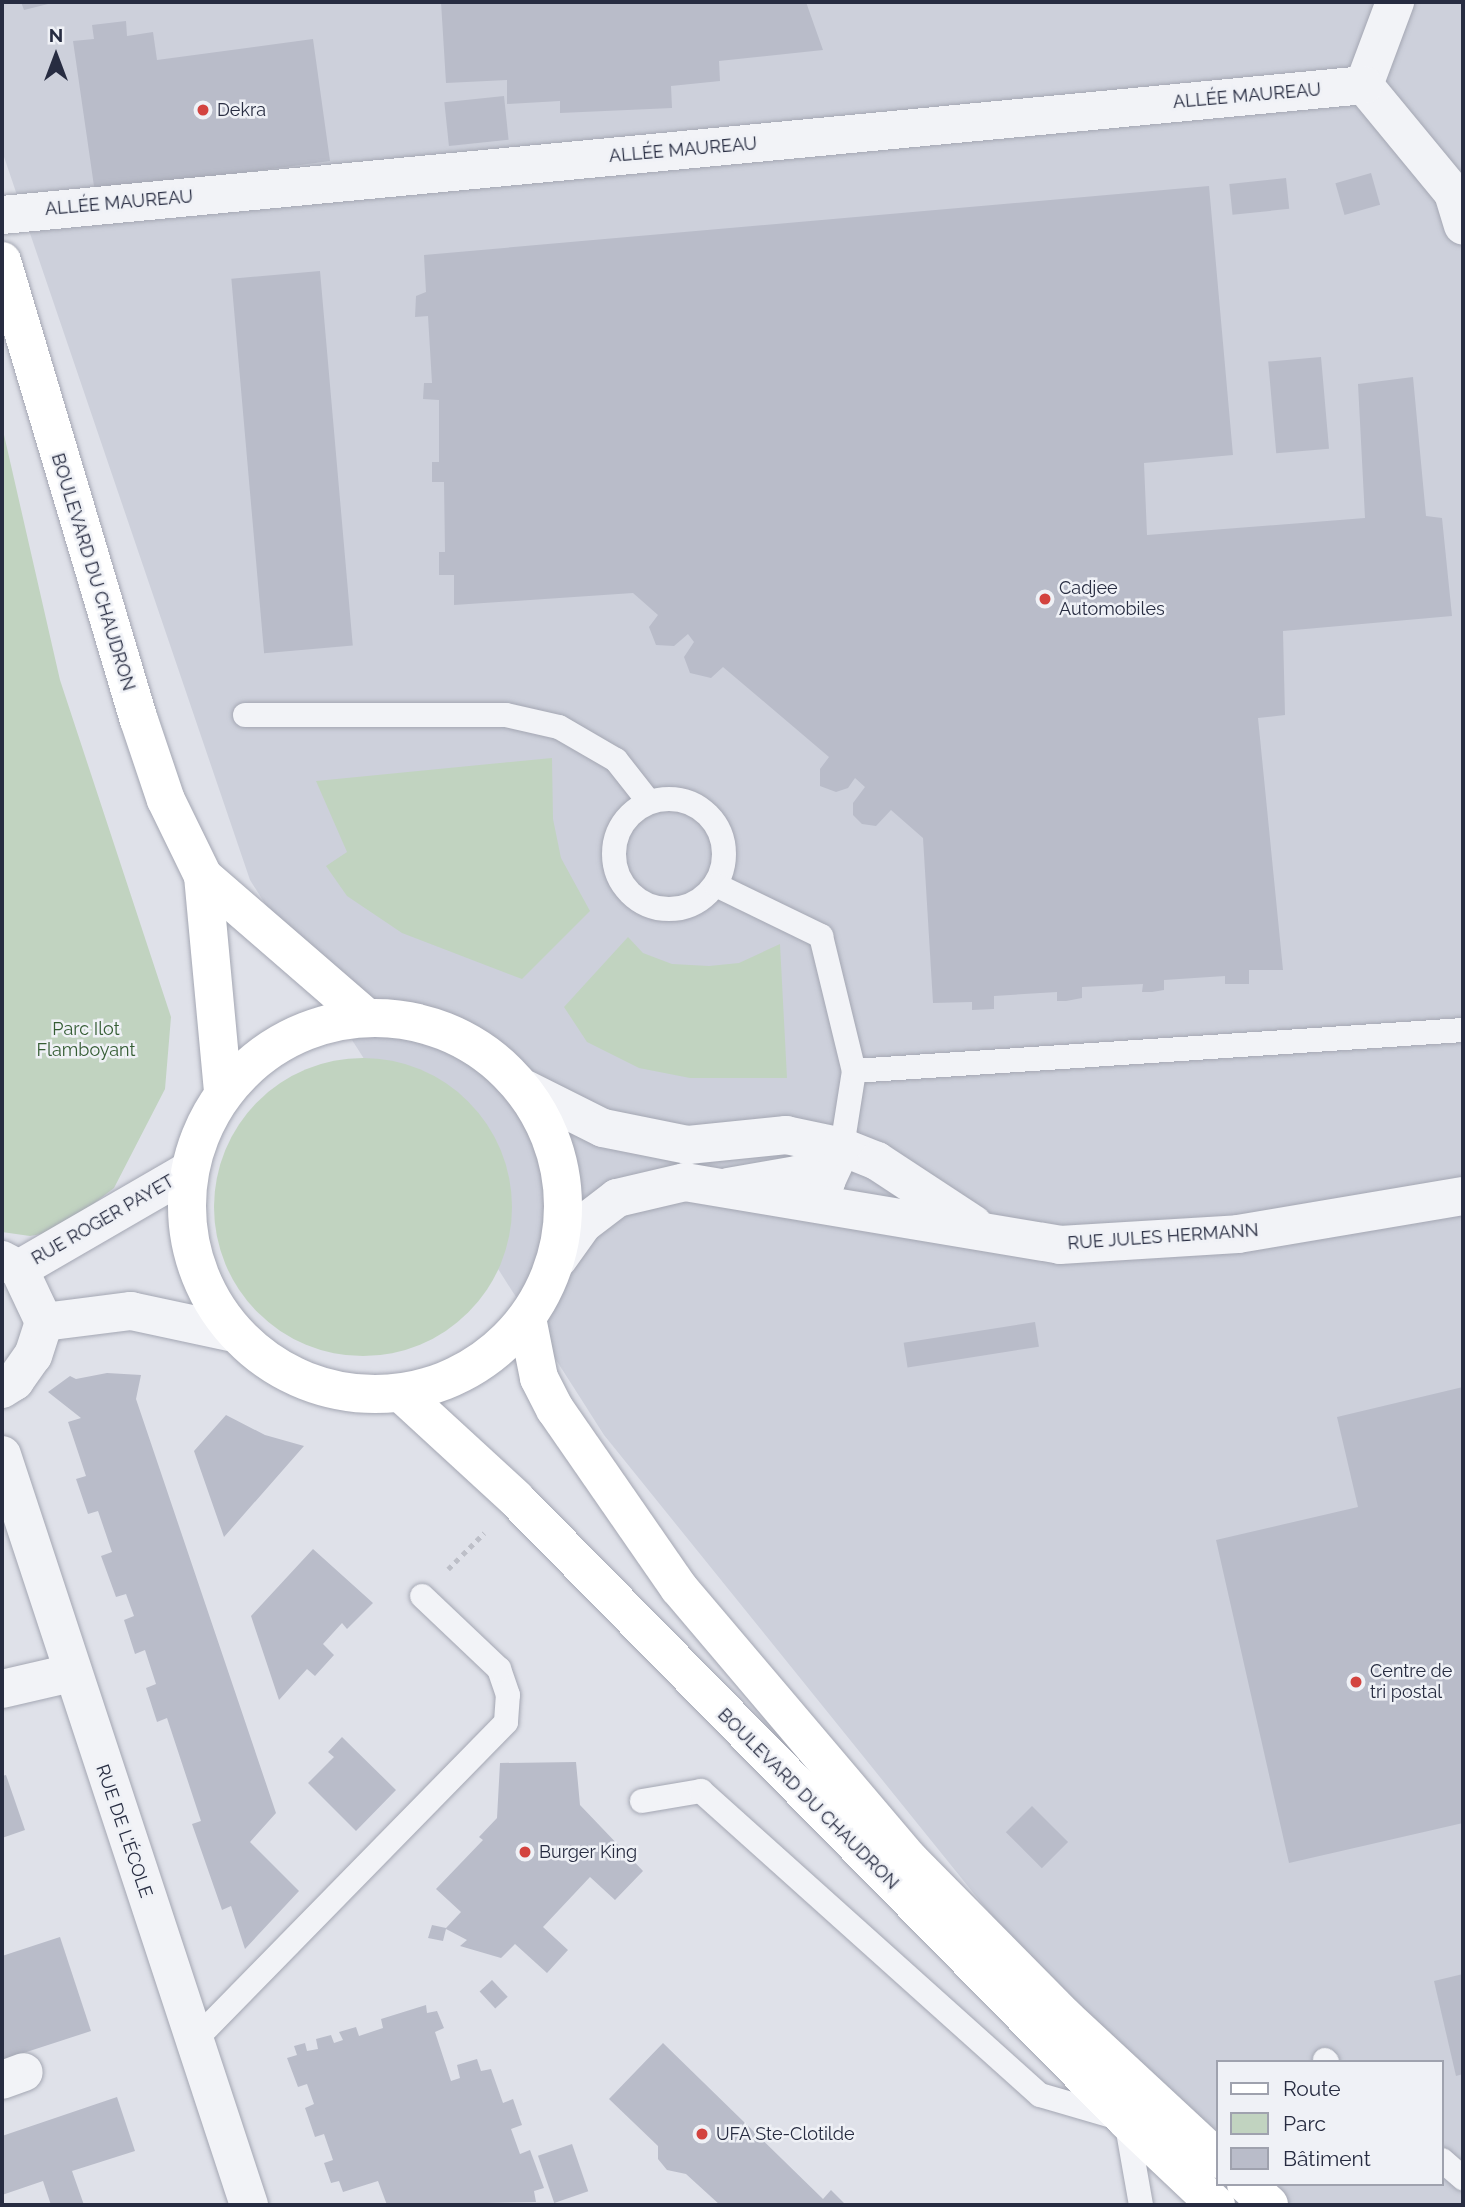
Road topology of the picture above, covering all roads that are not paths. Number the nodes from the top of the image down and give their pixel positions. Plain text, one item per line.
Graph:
1 (1395, 2) edge
2 (1364, 85) junction
3 (1460, 203) edge
4 (2, 215) edge
5 (2, 261) edge
6 (246, 715) dead end
7 (649, 802) junction
8 (203, 876) junction
9 (716, 884) junction
10 (366, 1017) junction
11 (1463, 1030) edge
12 (854, 1071) junction
13 (524, 1088) junction
14 (223, 1092) junction
15 (842, 1147) junction
16 (188, 1171) junction
17 (722, 1188) junction
18 (1463, 1196) edge
19 (986, 1233) junction
20 (558, 1259) junction
21 (10, 1264) edge
22 (527, 1318) junction
23 (44, 1322) junction
24 (234, 1333) junction
25 (2, 1389) edge
26 (401, 1393) junction
27 (2, 1455) edge
28 (422, 1596) road end
29 (71, 1673) junction
30 (2, 1689) edge
31 (642, 1801) dead end
32 (194, 2041) junction
33 (1126, 2120) junction
34 (1216, 2157) edge
35 (1444, 2162) edge
36 (1463, 2178) edge
37 (1248, 2186) edge
38 (249, 2205) edge
39 (1141, 2205) edge
40 (1216, 2205) edge
41 (1269, 2205) edge

1 - 2 street
2 - 3 street
2 - 4 street, ALLÉE MAUREAU
5 - 8 main road, BOULEVARD DU CHAUDRON
6 - 7 lane
7 - 9 lane
7 - 9 lane
8 - 10 main road, BOULEVARD DU CHAUDRON
8 - 14 main road, BOULEVARD DU CHAUDRON
9 - 12 lane
10 - 13 main road
10 - 14 main road
11 - 12 lane
12 - 15 lane
13 - 15 street, RUE JULES HERMANN
13 - 20 main road
14 - 16 main road
15 - 17 street
15 - 19 street, RUE JULES HERMANN
16 - 21 street, RUE ROGER PAYET
16 - 24 main road
17 - 19 street, RUE JULES HERMANN
17 - 20 street, RUE JULES HERMANN
18 - 19 street, RUE JULES HERMANN
20 - 22 main road
21 - 23 street
22 - 26 main road
22 - 34 main road, BOULEVARD DU CHAUDRON
23 - 24 street
23 - 25 street
24 - 26 main road
26 - 33 main road, BOULEVARD DU CHAUDRON
27 - 29 street, RUE DE L'ÉCOLE
28 - 32 lane
29 - 30 street
29 - 32 street, RUE DE L'ÉCOLE
31 - 33 lane
32 - 38 street, RUE DE L'ÉCOLE
33 - 39 lane
33 - 40 main road, BOULEVARD DU CHAUDRON
35 - 36 lane
37 - 41 main road

